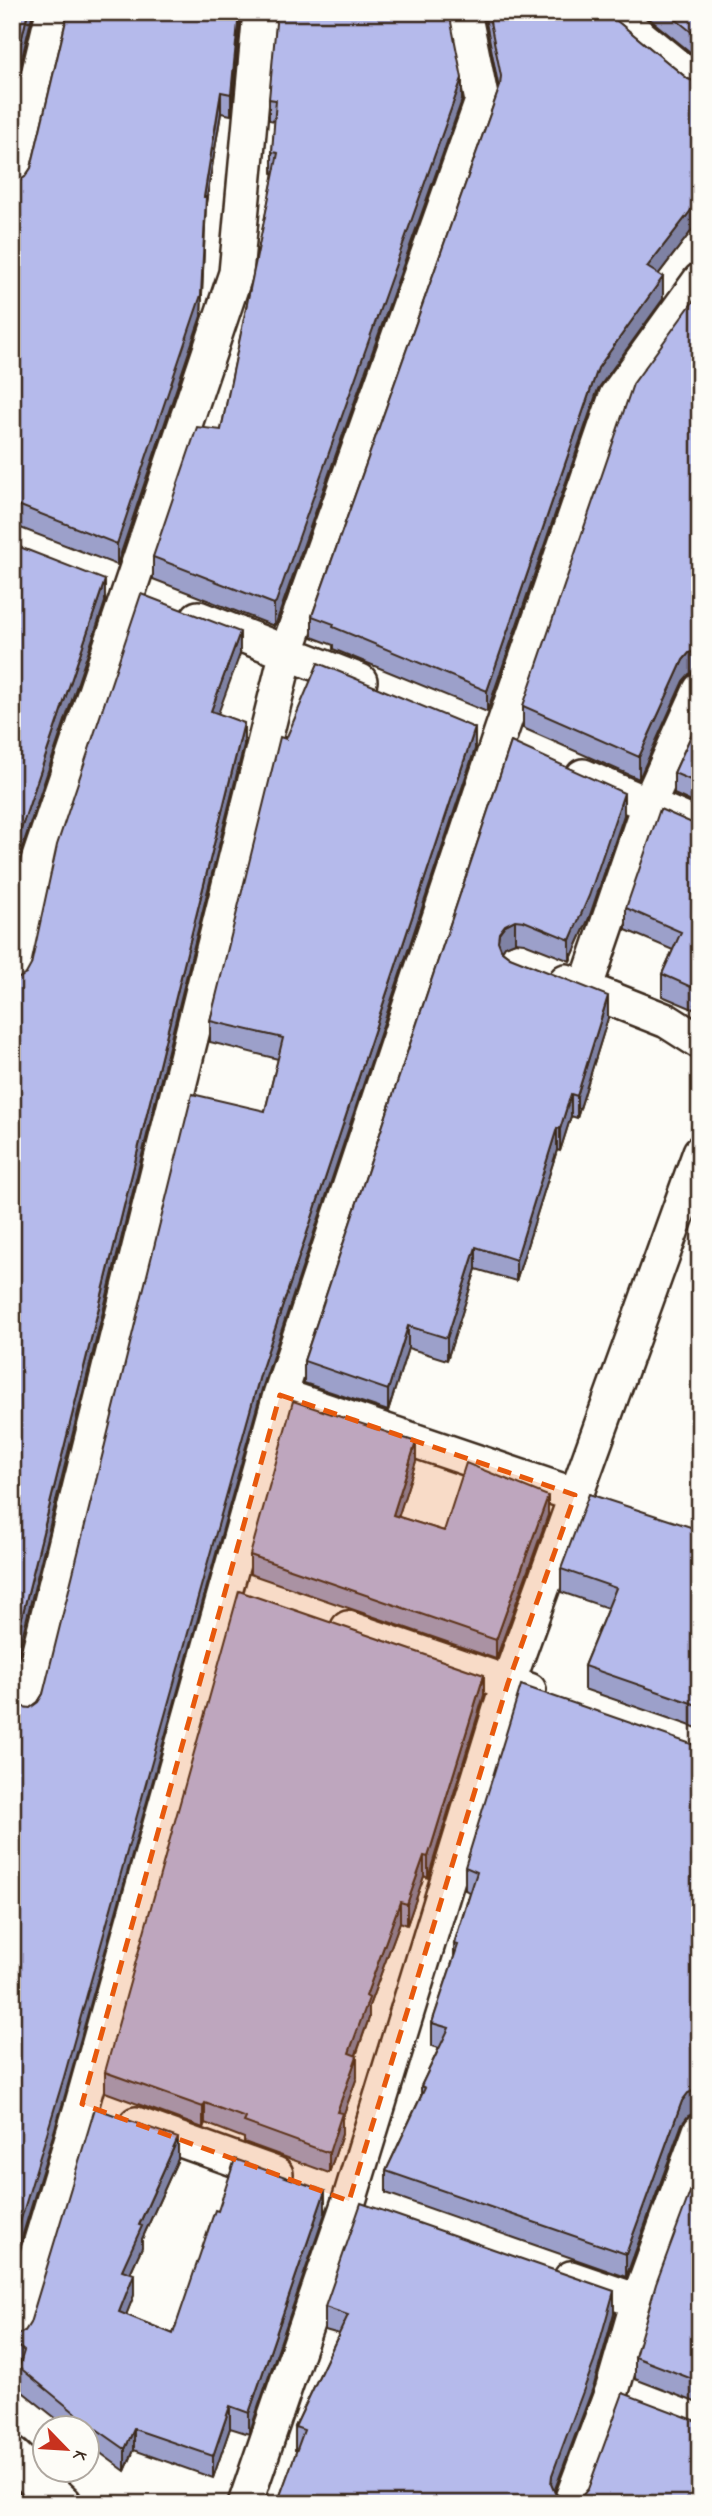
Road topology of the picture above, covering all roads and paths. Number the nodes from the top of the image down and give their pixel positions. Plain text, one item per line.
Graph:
1 (53, 12) edge
2 (260, 12) edge
3 (464, 12) edge
4 (620, 12) edge
5 (700, 85) edge
6 (12, 186) edge
7 (700, 281) edge
8 (137, 595) junction
9 (287, 651) junction
10 (700, 690) edge
11 (387, 692) edge
12 (561, 766) edge
13 (648, 804) junction
14 (700, 827) edge
15 (539, 970) edge
16 (12, 982) edge
17 (585, 989) junction
18 (700, 1042) edge
19 (700, 1152) edge
20 (280, 1395) junction
21 (575, 1495) junction
22 (325, 1620) edge
23 (508, 1683) junction
24 (559, 1700) edge
25 (12, 1708) edge
26 (82, 2104) junction
27 (700, 2131) edge
28 (339, 2197) junction
29 (546, 2269) edge
30 (638, 2301) junction
31 (12, 2338) edge
32 (12, 2457) edge
33 (62, 2504) edge
34 (246, 2504) edge
35 (570, 2504) edge

1 - 6 street
2 - 8 street
3 - 9 street
4 - 5 street
7 - 20 street
8 - 9 street
8 - 16 street
9 - 11 street
9 - 25 street
10 - 13 street
12 - 13 street
13 - 14 street
13 - 17 street
15 - 17 street
17 - 18 street
19 - 21 street
20 - 21 street
20 - 26 street
21 - 23 street
22 - 23 street
23 - 24 street
23 - 28 street
26 - 28 street
26 - 31 street
27 - 30 street
28 - 34 street
29 - 30 street
30 - 35 street
32 - 33 main road

